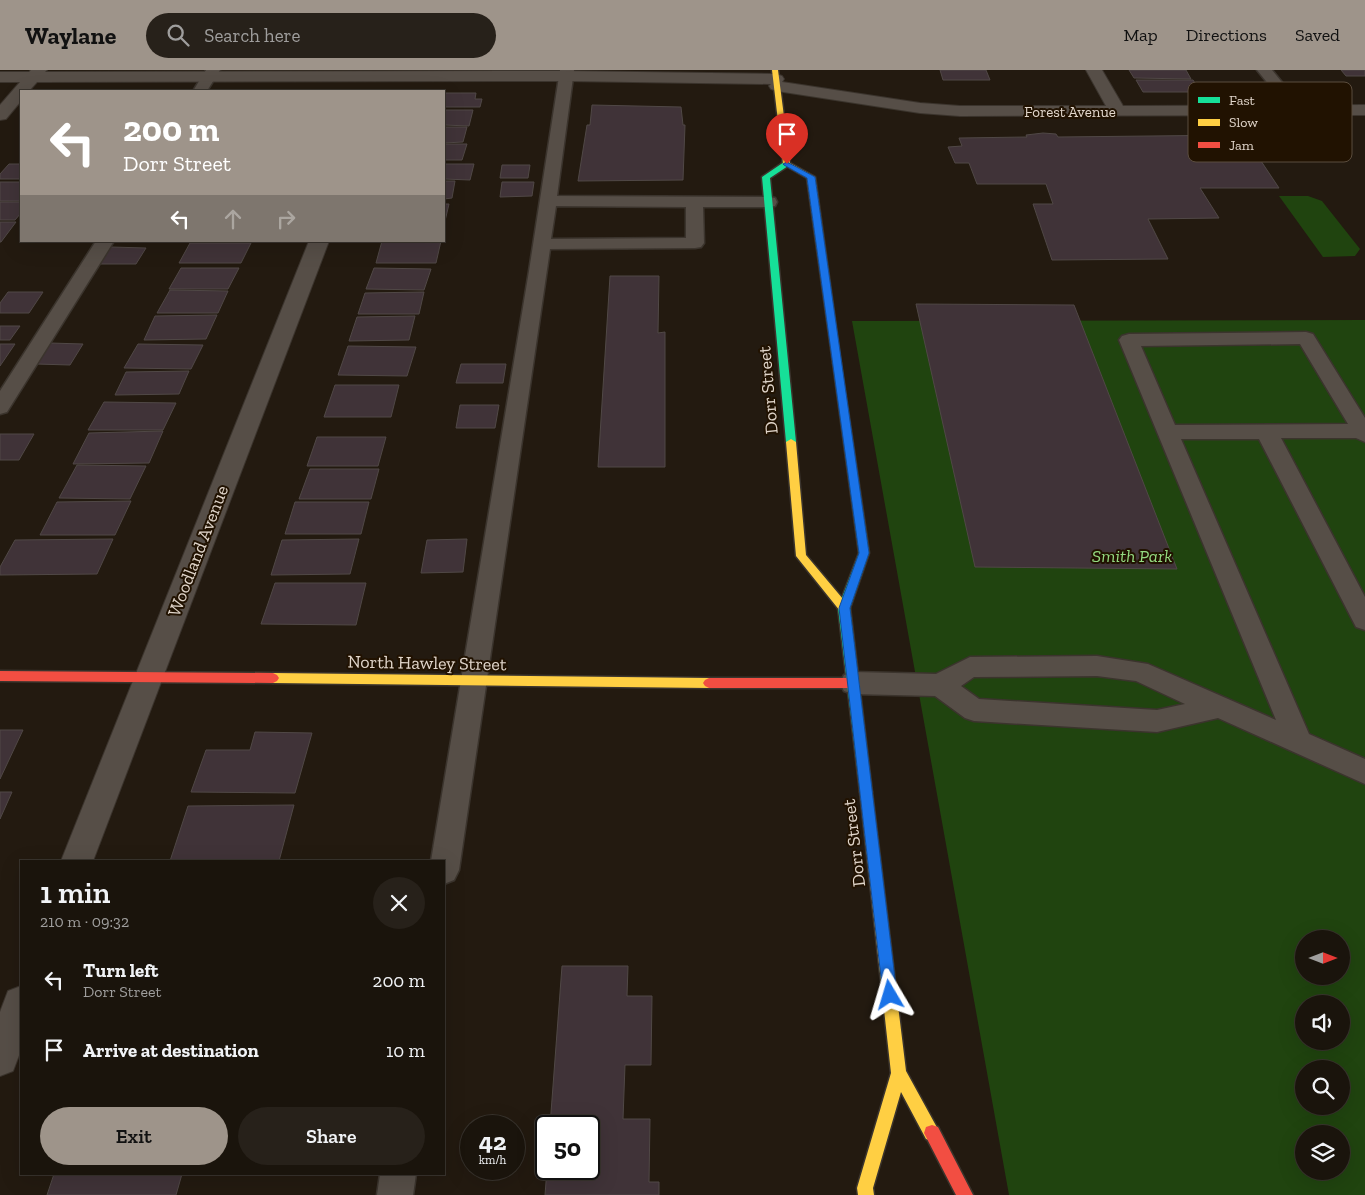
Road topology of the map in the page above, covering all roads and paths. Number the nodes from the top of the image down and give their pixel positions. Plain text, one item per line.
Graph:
1 (1094, 70) edge
2 (1264, 70) edge
3 (36, 73) edge
4 (211, 73) edge
5 (386, 73) edge
6 (567, 73) edge
7 (0, 77) edge
8 (776, 78) edge
9 (1274, 82) edge
10 (21, 90) edge
11 (201, 90) edge
12 (379, 90) edge
13 (20, 92) edge
14 (1352, 110) edge
15 (1365, 110) edge
16 (1188, 111) edge
17 (1118, 112) junction
18 (0, 115) edge
19 (787, 164) junction
20 (548, 201) junction
21 (694, 201) junction
22 (769, 202) junction
23 (104, 242) edge
24 (319, 242) edge
25 (542, 244) junction
26 (0, 407) edge
27 (1266, 431) junction
28 (1169, 432) junction
29 (1364, 433) edge
30 (844, 608) junction
31 (1365, 620) edge
32 (0, 676) edge
33 (150, 676) junction
34 (472, 682) junction
35 (853, 683) junction
36 (940, 685) junction
37 (1220, 707) junction
38 (1298, 741) junction
39 (1365, 772) edge
40 (77, 860) edge
41 (445, 863) edge
42 (20, 1007) edge
43 (0, 1058) edge
44 (899, 1073) junction
45 (398, 1175) edge
46 (395, 1195) edge
47 (866, 1195) edge
48 (965, 1195) edge

1 - 17 street
2 - 9 lane
3 - 4 street, Forest Avenue
3 - 7 street, Forest Avenue
3 - 10 street
4 - 5 street, Forest Avenue
4 - 11 lane
5 - 6 street, Forest Avenue
5 - 12 street
6 - 8 street, Forest Avenue
6 - 20 lane
8 - 17 street, Forest Avenue
8 - 19 main road
13 - 18 street
14 - 15 street, Forest Avenue
16 - 17 street, Forest Avenue
19 - 22 main road, Dorr Street
19 - 30 main road, Dorr Street
20 - 21 lane
20 - 25 lane
21 - 22 lane
21 - 25 lane
22 - 30 main road, Dorr Street
23 - 26 lane
24 - 33 street, Woodland Avenue
25 - 34 lane
27 - 28 lane
27 - 29 lane
27 - 31 lane
28 - 29 lane
28 - 38 lane
30 - 35 main road, Dorr Street
32 - 33 main road, North Hawley Street
33 - 34 main road, North Hawley Street
33 - 40 street, Woodland Avenue
34 - 35 main road, North Hawley Street
34 - 41 lane
35 - 36 lane
35 - 44 main road, Dorr Street
36 - 37 lane
36 - 37 lane
37 - 38 lane
38 - 39 lane
42 - 43 street
44 - 47 main road, Dorr Street
44 - 48 main road, Dorr Street
45 - 46 lane

